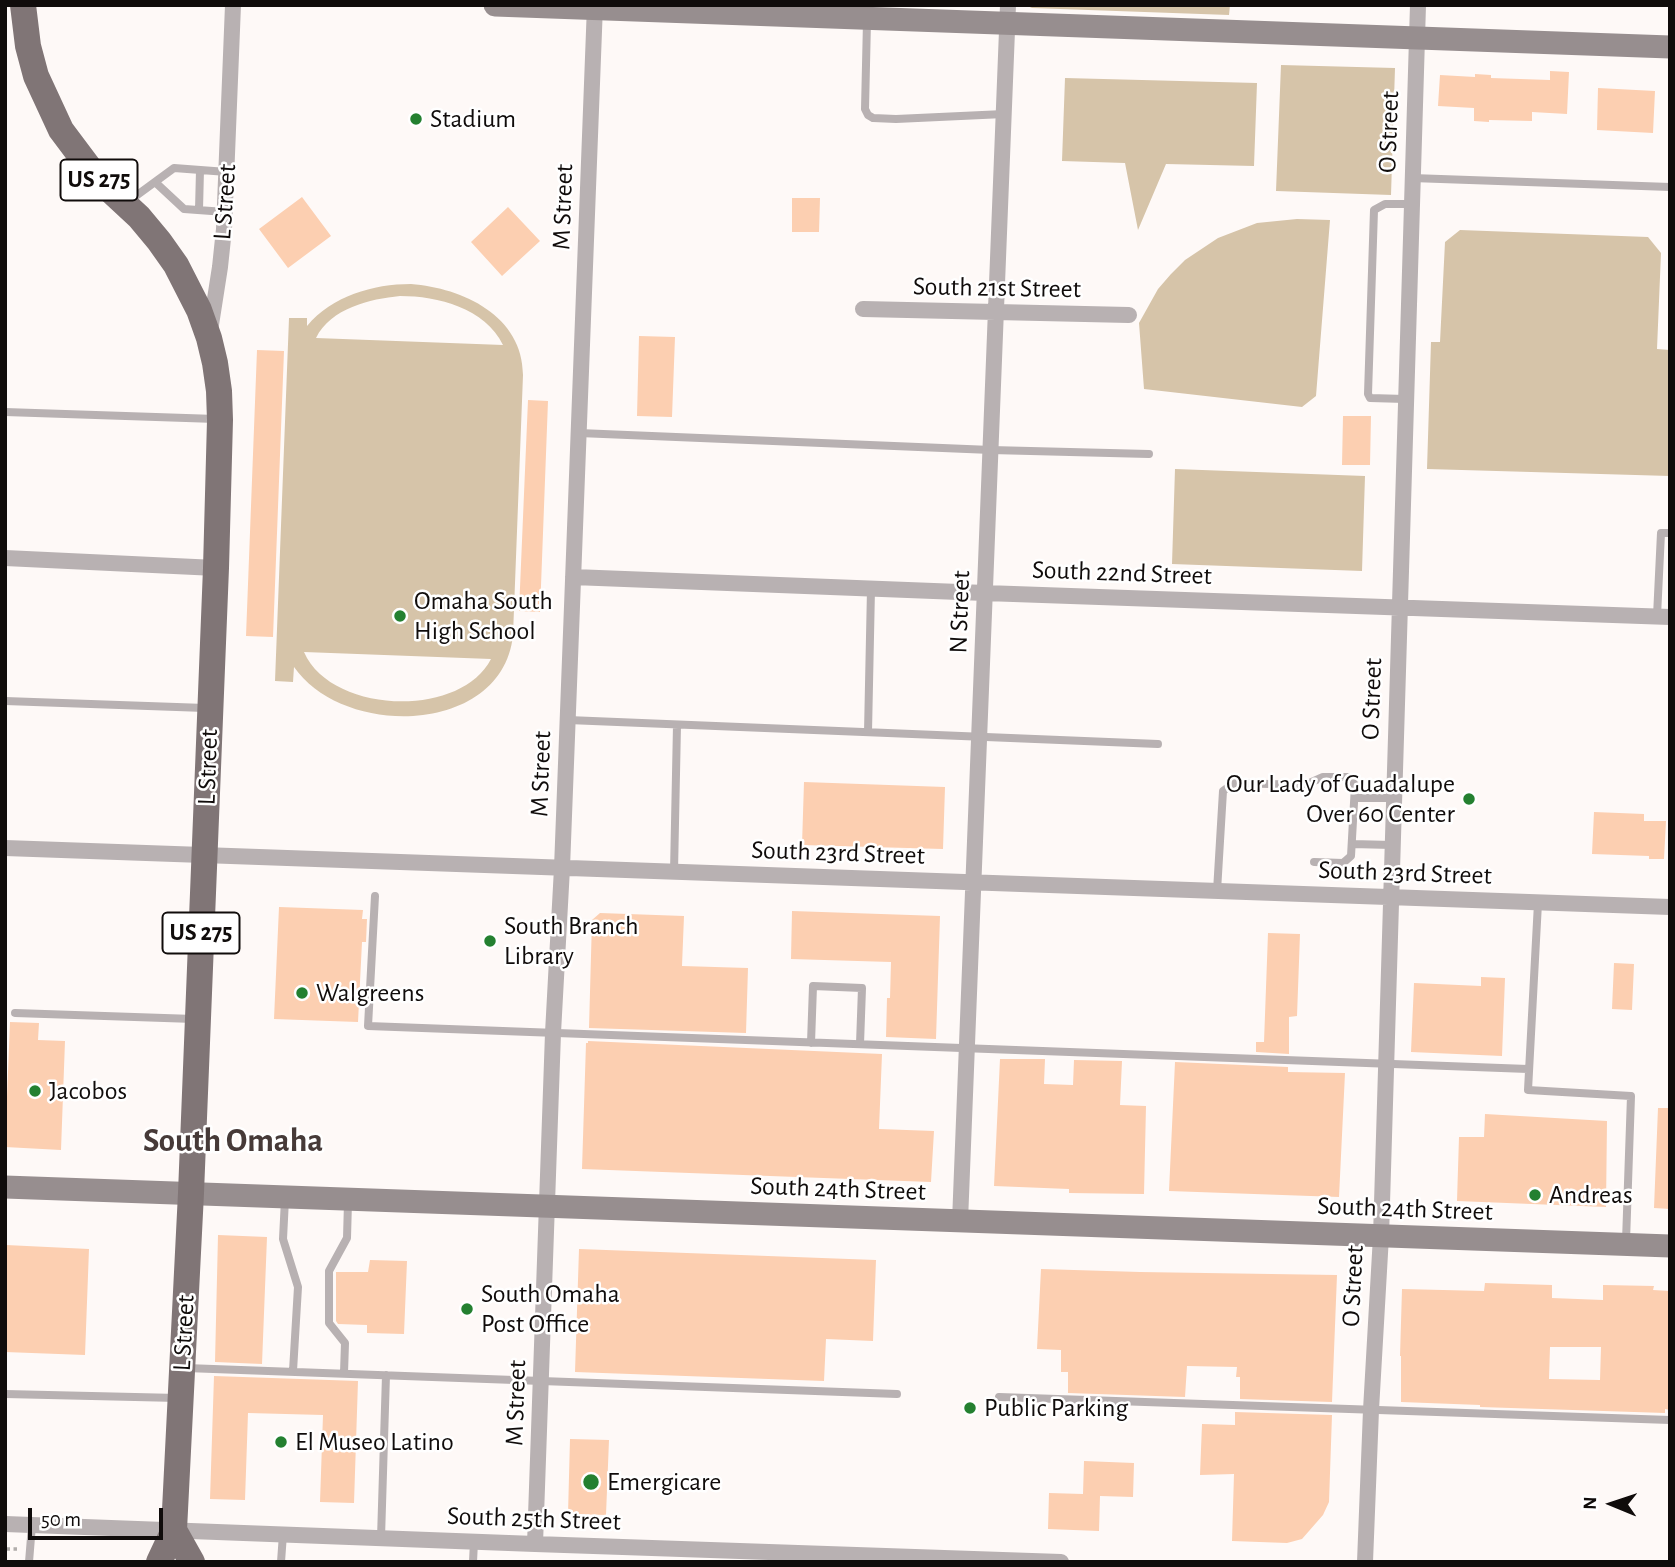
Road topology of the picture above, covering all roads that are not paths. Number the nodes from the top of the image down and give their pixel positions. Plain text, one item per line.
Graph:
1 (23, 5) edge
2 (233, 5) edge
3 (495, 5) edge
4 (1418, 5) edge
5 (594, 7) edge
6 (679, 8) edge
7 (1008, 14) edge
8 (867, 19) junction
9 (1417, 38) junction
10 (1670, 47) edge
11 (1004, 114) junction
12 (200, 170) junction
13 (227, 172) junction
14 (1412, 178) junction
15 (155, 182) junction
16 (1670, 187) edge
17 (125, 204) junction
18 (1411, 204) junction
19 (198, 210) junction
20 (225, 212) junction
21 (863, 309) dead end
22 (996, 313) junction
23 (1129, 316) dead end
24 (209, 338) junction
25 (1405, 399) junction
26 (5, 412) edge
27 (220, 420) junction
28 (579, 433) junction
29 (991, 450) junction
30 (1149, 454) dead end
31 (1670, 533) edge
32 (5, 558) edge
33 (216, 568) junction
34 (573, 577) junction
35 (871, 589) junction
36 (985, 593) junction
37 (1400, 607) junction
38 (1663, 617) edge
39 (5, 701) edge
40 (210, 708) junction
41 (568, 720) junction
42 (677, 725) junction
43 (867, 732) junction
44 (980, 737) junction
45 (1158, 744) dead end
46 (1355, 798) junction
47 (1394, 798) junction
48 (1352, 844) junction
49 (1392, 845) junction
50 (5, 848) edge
51 (204, 855) junction
52 (1314, 862) dead end
53 (562, 868) junction
54 (674, 872) junction
55 (975, 883) junction
56 (1217, 891) junction
57 (375, 896) dead end
58 (1391, 897) junction
59 (1538, 902) junction
60 (1670, 907) edge
61 (15, 1013) dead end
62 (198, 1019) junction
63 (553, 1033) junction
64 (811, 1043) junction
65 (860, 1045) junction
66 (968, 1048) junction
67 (1385, 1064) junction
68 (1528, 1069) junction
69 (5, 1187) edge
70 (191, 1193) junction
71 (285, 1196) junction
72 (348, 1199) junction
73 (547, 1206) junction
74 (960, 1221) junction
75 (1381, 1236) junction
76 (1626, 1244) junction
77 (1670, 1246) edge
78 (182, 1368) junction
79 (293, 1371) junction
80 (344, 1373) junction
81 (386, 1375) junction
82 (541, 1380) junction
83 (5, 1394) edge
84 (897, 1394) dead end
85 (999, 1397) dead end
86 (181, 1398) junction
87 (1371, 1410) junction
88 (1670, 1420) edge
89 (5, 1524) edge
90 (32, 1525) junction
91 (174, 1530) junction
92 (283, 1535) junction
93 (380, 1538) junction
94 (474, 1542) junction
95 (535, 1544) junction
96 (29, 1562) edge
97 (159, 1562) edge
98 (192, 1562) edge
99 (281, 1562) edge
100 (473, 1562) edge
101 (1060, 1562) edge
102 (1365, 1562) edge

1 - 17 main road, US 275
2 - 13 street, L Street
3 - 5 main road
4 - 9 street, O Street
5 - 6 main road
5 - 28 street, M Street
6 - 8 main road
7 - 8 main road
7 - 9 main road
7 - 11 street, N Street
8 - 11 lane
9 - 10 main road
9 - 14 street, O Street
11 - 22 street, N Street
12 - 13 lane
12 - 15 lane
12 - 19 lane
13 - 20 street, L Street
14 - 16 lane
14 - 18 street, O Street
15 - 17 lane
15 - 19 lane
17 - 24 main road, US 275
18 - 25 street, O Street
18 - 25 lane
19 - 20 lane
20 - 24 street, L Street
21 - 22 street, South 21st Street
22 - 23 street, South 21st Street
22 - 29 street, N Street
24 - 27 main road, L Street / US 275
25 - 37 street, O Street
26 - 27 lane
27 - 33 main road, L Street / US 275
28 - 29 lane
28 - 34 street, M Street
29 - 30 lane
29 - 36 street, N Street
31 - 38 lane
32 - 33 street
33 - 40 main road, L Street / US 275
34 - 35 street, South 22nd Street
34 - 41 street, M Street
35 - 36 street, South 22nd Street
35 - 43 lane
36 - 37 street, South 22nd Street
36 - 44 street, N Street
37 - 38 street, South 22nd Street
37 - 47 street, O Street
39 - 40 lane
40 - 51 main road, L Street / US 275
41 - 42 lane
41 - 53 street, M Street
42 - 43 lane
42 - 54 lane
43 - 44 lane
44 - 45 lane
44 - 55 street, N Street
46 - 47 lane
46 - 48 lane
46 - 56 lane
47 - 49 street, O Street
48 - 49 lane
48 - 52 lane
49 - 58 street, O Street
50 - 51 street, South 23rd Street
51 - 53 street, South 23rd Street
51 - 62 main road, L Street / US 275
53 - 54 street, South 23rd Street
53 - 63 street, M Street
54 - 55 street, South 23rd Street
55 - 56 street, South 23rd Street
55 - 66 street, N Street
56 - 58 street, South 23rd Street
57 - 63 lane
58 - 59 street, South 23rd Street
58 - 67 street, O Street
59 - 60 street, South 23rd Street
59 - 68 lane
61 - 62 lane
62 - 70 main road, L Street / US 275
63 - 64 lane
63 - 73 street, M Street
64 - 65 lane
64 - 65 lane
65 - 66 lane
66 - 67 lane
66 - 74 street, N Street
67 - 68 lane
67 - 75 street, O Street
68 - 76 lane
69 - 70 main road, South 24th Street
70 - 71 main road, South 24th Street
70 - 78 main road, L Street / US 275
71 - 72 main road, South 24th Street
71 - 79 lane
72 - 73 main road, South 24th Street
72 - 80 lane
73 - 74 main road, South 24th Street
73 - 82 street, M Street
74 - 75 main road, South 24th Street
75 - 76 main road, South 24th Street
75 - 87 street, O Street
76 - 77 main road, South 24th Street
78 - 79 lane
78 - 86 main road, L Street / US 275
79 - 80 lane
80 - 81 lane
81 - 82 lane
81 - 93 lane
82 - 84 lane
82 - 95 street, M Street
83 - 86 lane
85 - 87 lane
86 - 91 main road, L Street / US 275
87 - 88 lane
87 - 102 street, O Street
89 - 90 street, South 25th Street
90 - 91 street, South 25th Street
90 - 96 lane
91 - 92 street, South 25th Street
91 - 97 main road, L Street / US 275
91 - 98 main road
92 - 93 street, South 25th Street
92 - 99 lane
93 - 94 street, South 25th Street
94 - 95 street, South 25th Street
94 - 100 lane
95 - 101 street, South 25th Street

